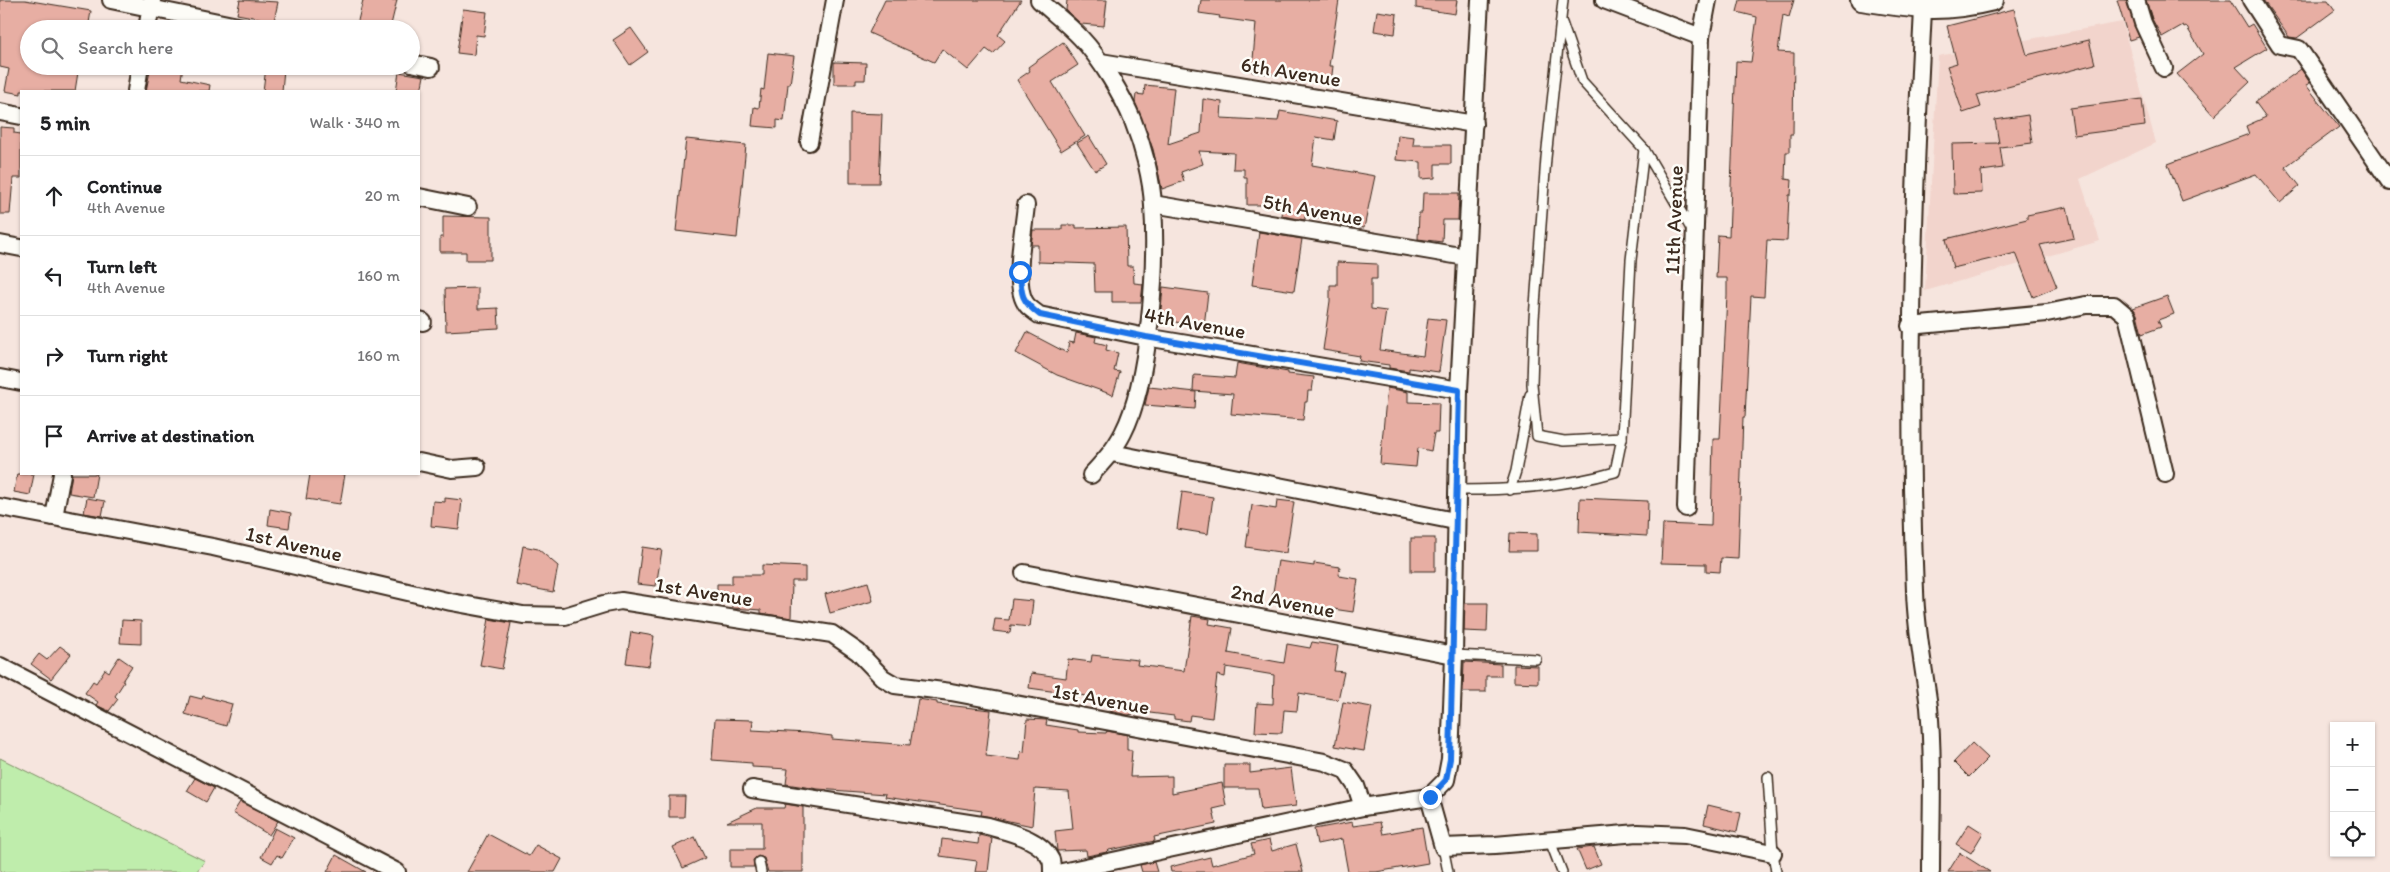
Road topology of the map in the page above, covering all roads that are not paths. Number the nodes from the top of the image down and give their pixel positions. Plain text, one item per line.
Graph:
1 (111, 0) edge
2 (835, 0) edge
3 (1039, 0) edge
4 (1480, 0) edge
5 (1563, 0) edge
6 (1604, 0) edge
7 (1708, 0) edge
8 (1861, 0) edge
9 (1993, 0) edge
10 (2136, 0) edge
11 (2252, 0) edge
12 (151, 4) edge
13 (1920, 9) junction
14 (148, 20) edge
15 (216, 20) edge
16 (1561, 20) junction
17 (1700, 37) junction
18 (1101, 62) junction
19 (420, 65) edge
20 (432, 67) dead end
21 (2164, 68) dead end
22 (139, 75) edge
23 (136, 90) edge
24 (0, 112) edge
25 (20, 116) edge
26 (1474, 124) junction
27 (809, 142) dead end
28 (1644, 149) junction
29 (2390, 182) edge
30 (420, 197) edge
31 (1153, 204) junction
32 (1026, 206) dead end
33 (468, 207) dead end
34 (1694, 234) junction
35 (0, 244) edge
36 (20, 248) edge
37 (1466, 257) junction
38 (1910, 326) junction
39 (1146, 337) junction
40 (0, 378) edge
41 (20, 382) edge
42 (1532, 384) junction
43 (1459, 390) junction
44 (1622, 438) junction
45 (1112, 452) junction
46 (420, 462) edge
47 (477, 467) dead end
48 (2164, 474) dead end
49 (62, 475) edge
50 (1091, 475) dead end
51 (1458, 490) junction
52 (1510, 490) junction
53 (0, 507) edge
54 (1686, 508) dead end
55 (54, 517) junction
56 (1456, 521) junction
57 (1024, 573) dead end
58 (1454, 655) junction
59 (1536, 659) dead end
60 (0, 666) edge
61 (1768, 776) dead end
62 (752, 789) dead end
63 (1430, 797) junction
64 (1363, 807) junction
65 (1550, 841) junction
66 (1443, 847) junction
67 (1773, 853) junction
68 (759, 862) dead end
69 (397, 872) edge
70 (761, 872) edge
71 (1052, 872) edge
72 (1062, 872) edge
73 (1448, 872) edge
74 (1562, 872) edge
75 (1776, 872) edge
76 (1931, 872) edge

1 - 12 street
2 - 27 street
3 - 18 street
4 - 26 street
5 - 16 lane
6 - 17 street
7 - 17 street, 11th Avenue
8 - 13 street
9 - 13 street
10 - 21 street
11 - 29 street
12 - 14 street
12 - 15 street
13 - 38 street
16 - 28 lane
16 - 42 lane
17 - 34 street, 11th Avenue
18 - 26 street, 6th Avenue
18 - 31 street
19 - 20 street
22 - 23 street
24 - 25 street
26 - 37 street
28 - 34 lane
28 - 44 lane
30 - 33 street
31 - 37 street, 5th Avenue
31 - 39 street
32 - 39 street, 4th Avenue
34 - 54 street, 11th Avenue
35 - 36 street
37 - 43 street
38 - 48 street
38 - 76 street
39 - 43 street, 4th Avenue
39 - 45 street
40 - 41 street
42 - 44 lane
42 - 52 lane
43 - 51 street
44 - 52 lane
45 - 50 street
45 - 56 street
46 - 47 street
49 - 55 street
51 - 52 lane
51 - 56 street
53 - 55 street, 1st Avenue
55 - 64 street, 1st Avenue
56 - 58 street
57 - 58 street, 2nd Avenue
58 - 59 lane, 2nd Avenue
58 - 63 street
60 - 69 street
61 - 67 lane
62 - 71 street
63 - 64 street
63 - 66 street
64 - 72 street
65 - 66 street
65 - 67 street
65 - 74 lane
66 - 73 lane
67 - 75 lane
68 - 70 lane

